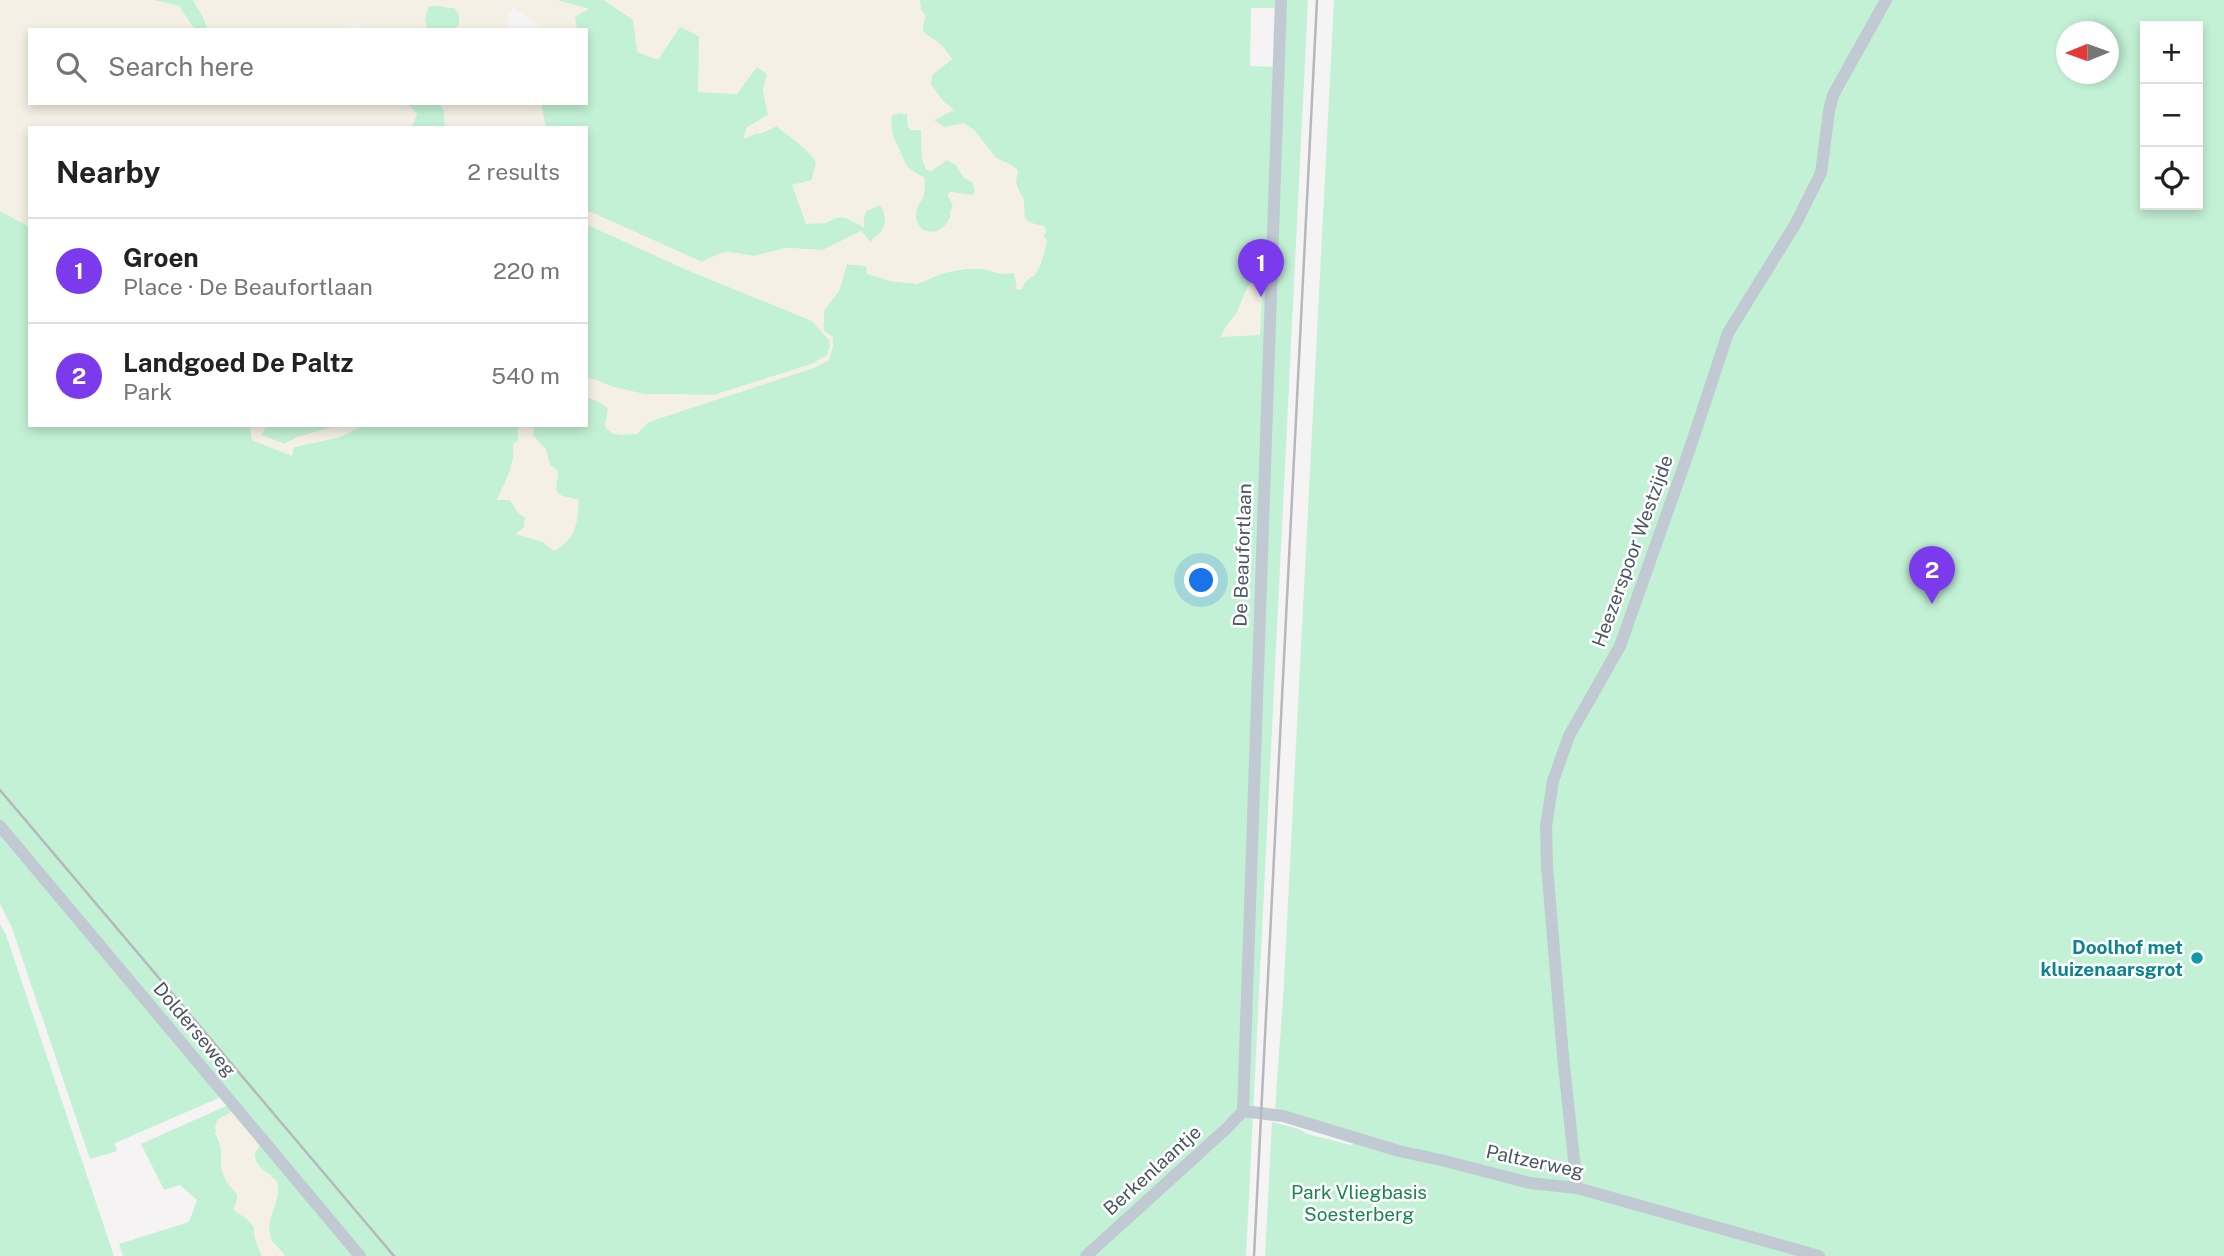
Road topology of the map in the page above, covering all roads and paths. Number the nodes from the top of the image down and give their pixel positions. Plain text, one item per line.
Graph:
1 (1281, 0) edge
2 (1886, 0) edge
3 (0, 826) edge
4 (1243, 1111) junction
5 (1577, 1188) junction
6 (360, 1256) edge
7 (1086, 1256) edge
8 (1819, 1256) edge

1 - 4 street, De Beaufortlaan
2 - 5 street, Heezerspoor Westzijde
3 - 6 street, Dolderseweg
4 - 5 street, Paltzerweg
4 - 7 street, Berkenlaantje
5 - 8 street, Paltzerweg

